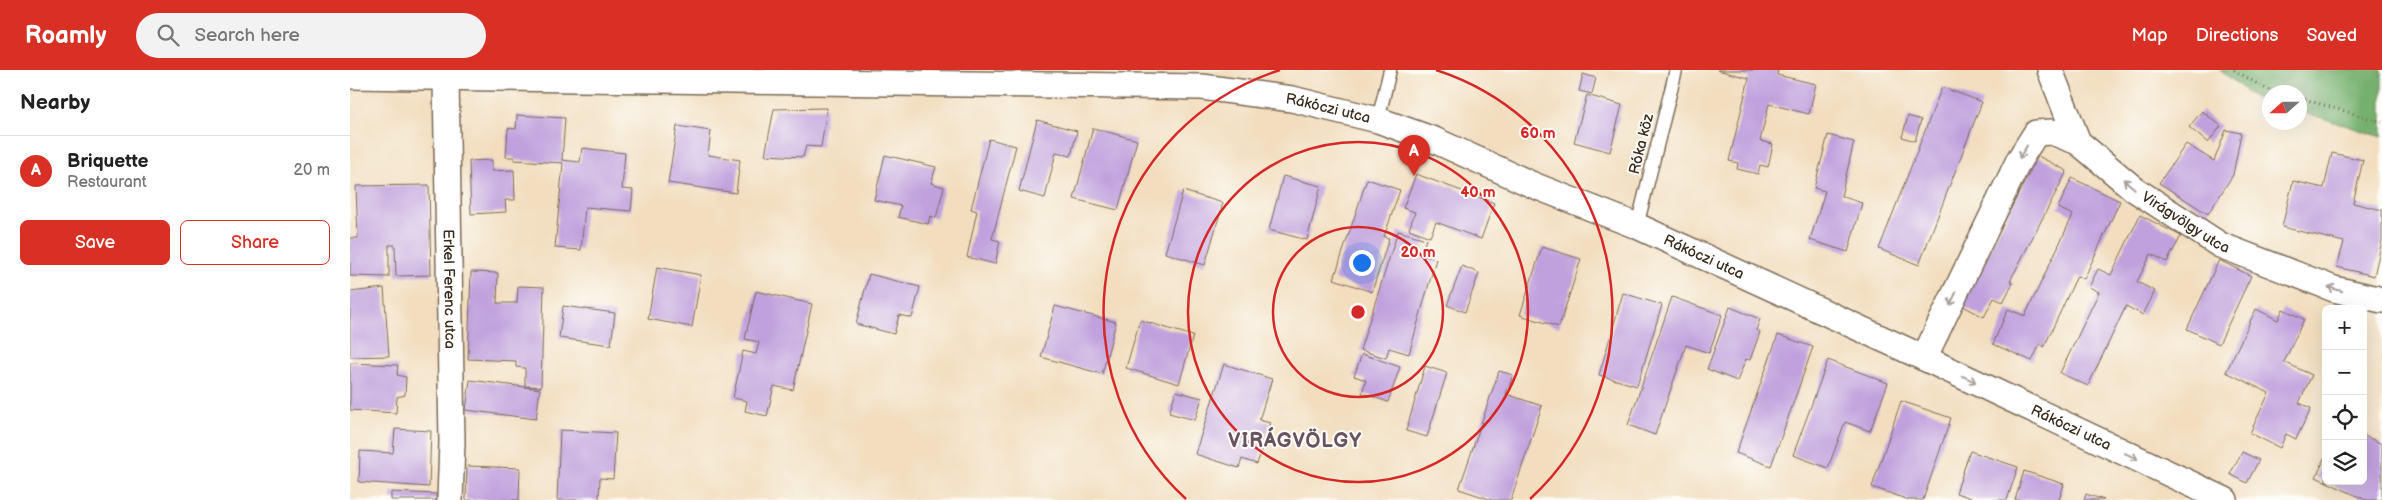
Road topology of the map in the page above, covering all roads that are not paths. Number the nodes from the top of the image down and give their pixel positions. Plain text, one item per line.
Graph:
1 (1390, 70) edge
2 (1676, 70) edge
3 (2050, 70) edge
4 (498, 73) edge
5 (350, 76) edge
6 (446, 78) junction
7 (1378, 120) junction
8 (2078, 142) junction
9 (1637, 226) junction
10 (2382, 300) edge
11 (1924, 358) junction
12 (450, 500) edge
13 (2225, 500) edge

1 - 7 lane
2 - 9 lane, Róka köz
3 - 8 street, Virágvölgy utca
4 - 6 street, Rákóczi utca
4 - 7 street, Rákóczi utca
5 - 6 street, Rákóczi utca
6 - 12 street, Erkel Ferenc utca
7 - 9 street, Rákóczi utca
10 -> 8 street, Virágvölgy utca
8 -> 11 street
9 - 11 street, Rákóczi utca
11 -> 13 street, Rákóczi utca

